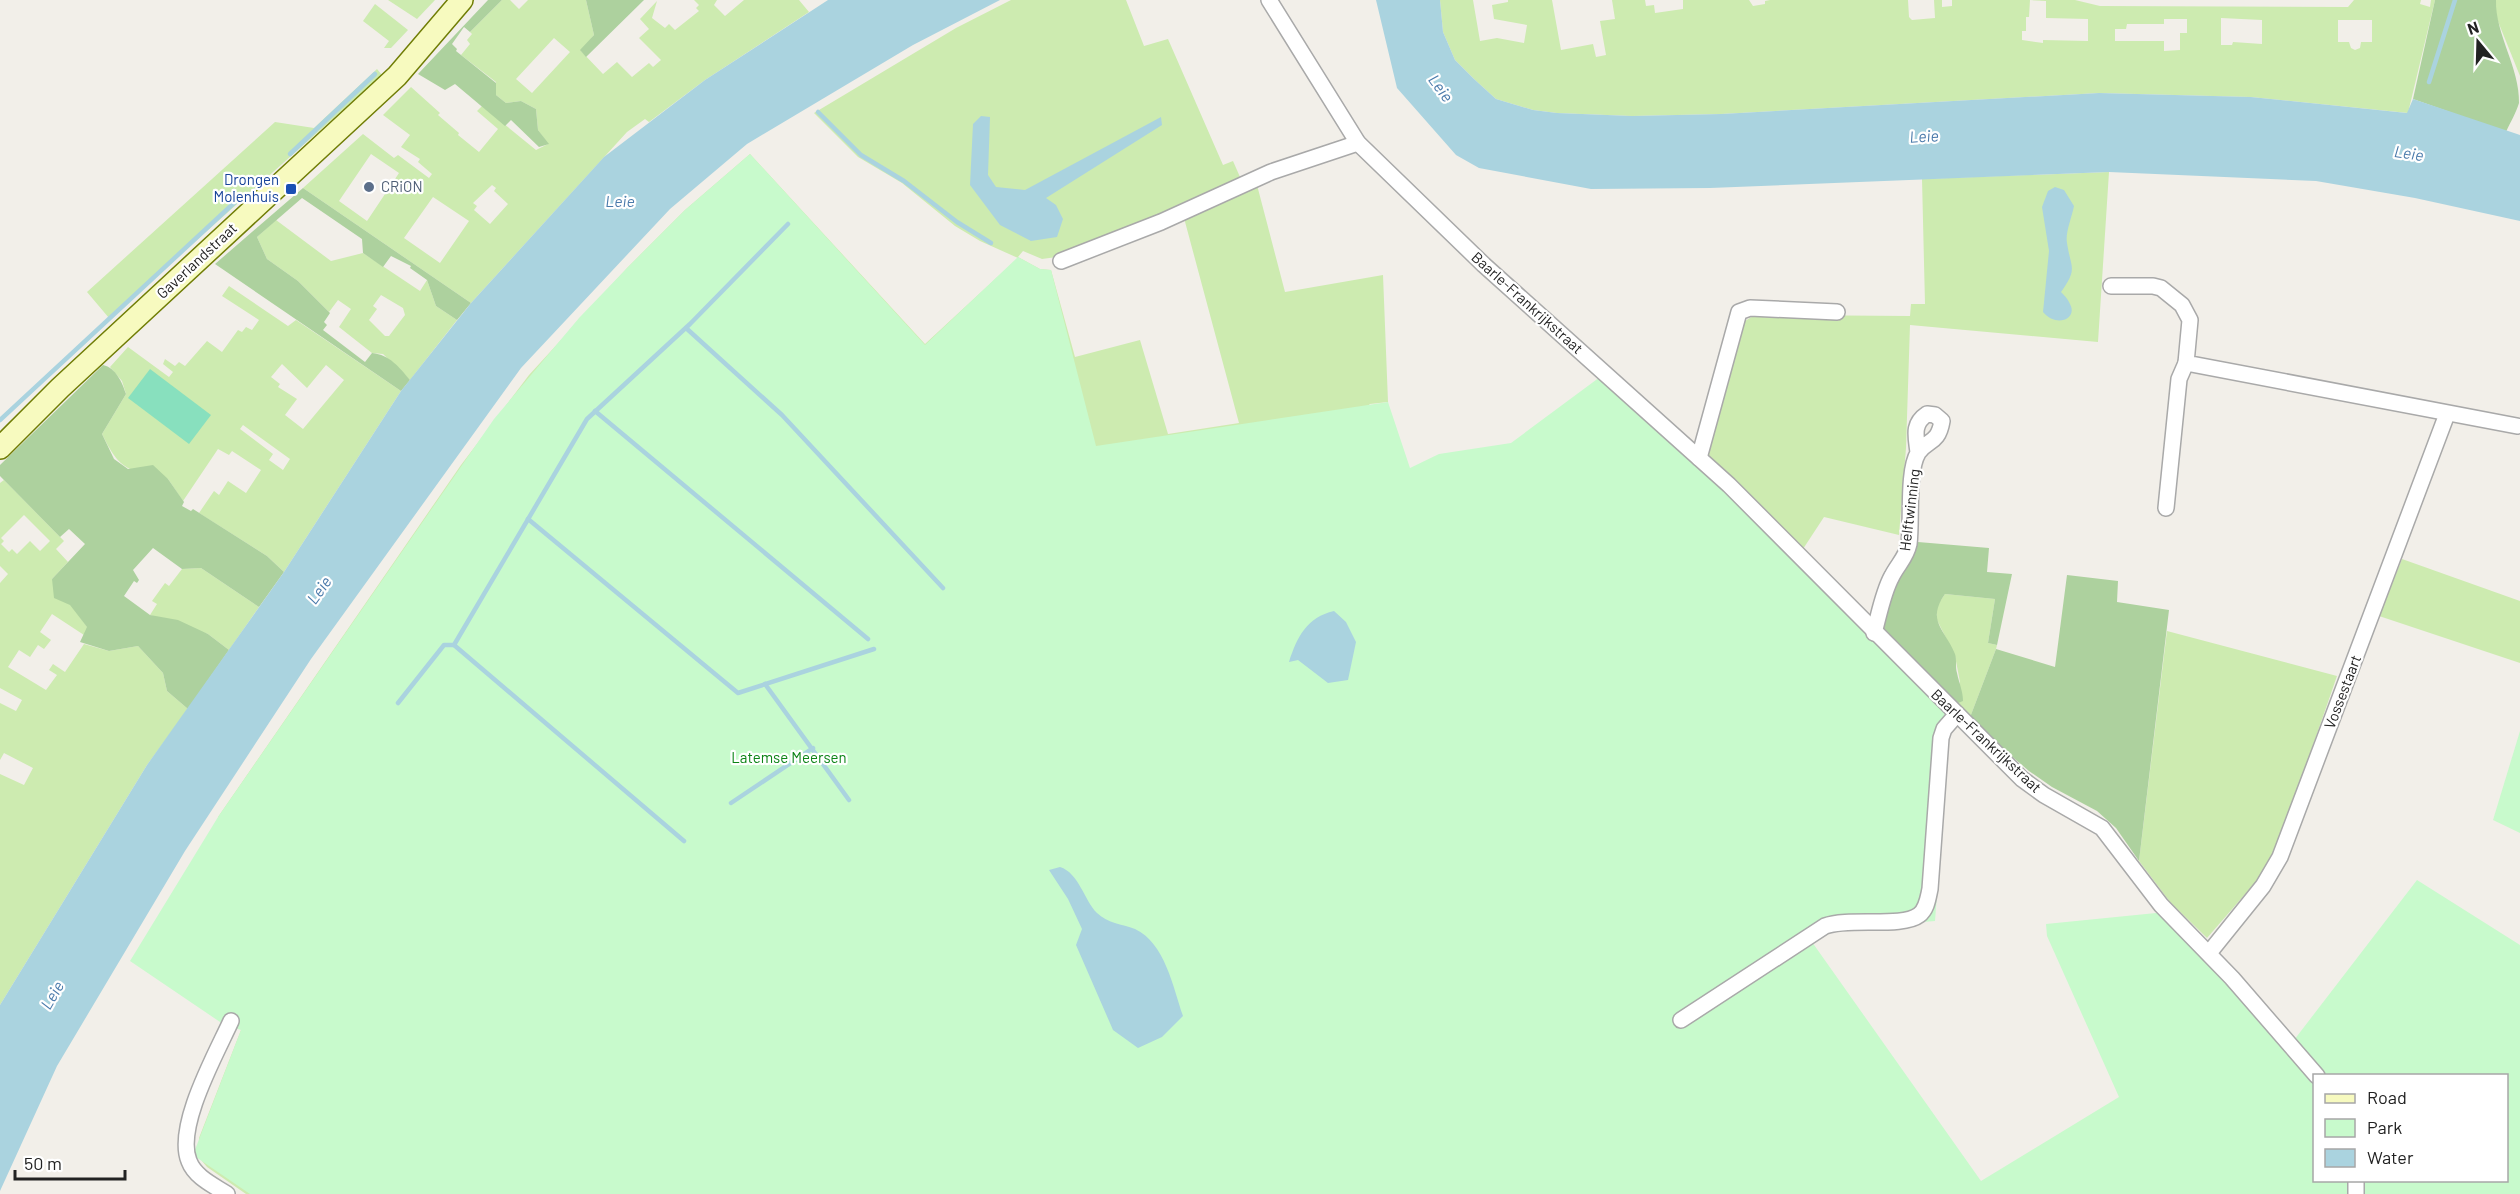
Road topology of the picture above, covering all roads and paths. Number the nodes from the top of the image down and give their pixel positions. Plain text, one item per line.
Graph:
1 (462, 0) edge
2 (1269, 0) edge
3 (1358, 143) junction
4 (1061, 261) dead end
5 (2111, 286) dead end
6 (1837, 312) dead end
7 (2186, 363) junction
8 (2447, 414) junction
9 (2517, 426) dead end
10 (0, 448) edge
11 (1918, 452) dead end
12 (1699, 458) junction
13 (2166, 508) dead end
14 (1874, 633) junction
15 (1956, 714) junction
16 (2209, 953) junction
17 (1681, 1020) dead end
18 (231, 1021) dead end
19 (2315, 1074) edge
20 (227, 1194) edge

1 - 10 main road, Gaverlandstraat
2 - 3 street, Baarle-Frankrijkstraat
3 - 4 street
3 - 12 street, Baarle-Frankrijkstraat
5 - 7 street
6 - 12 street
7 - 8 street
7 - 13 street
8 - 9 street
8 - 16 street, Vossestaart
11 - 14 street, Helftwinning
12 - 14 street, Baarle-Frankrijkstraat
14 - 15 street, Baarle-Frankrijkstraat
15 - 16 street, Baarle-Frankrijkstraat
15 - 17 street
16 - 19 street, Baarle-Frankrijkstraat
18 - 20 street

